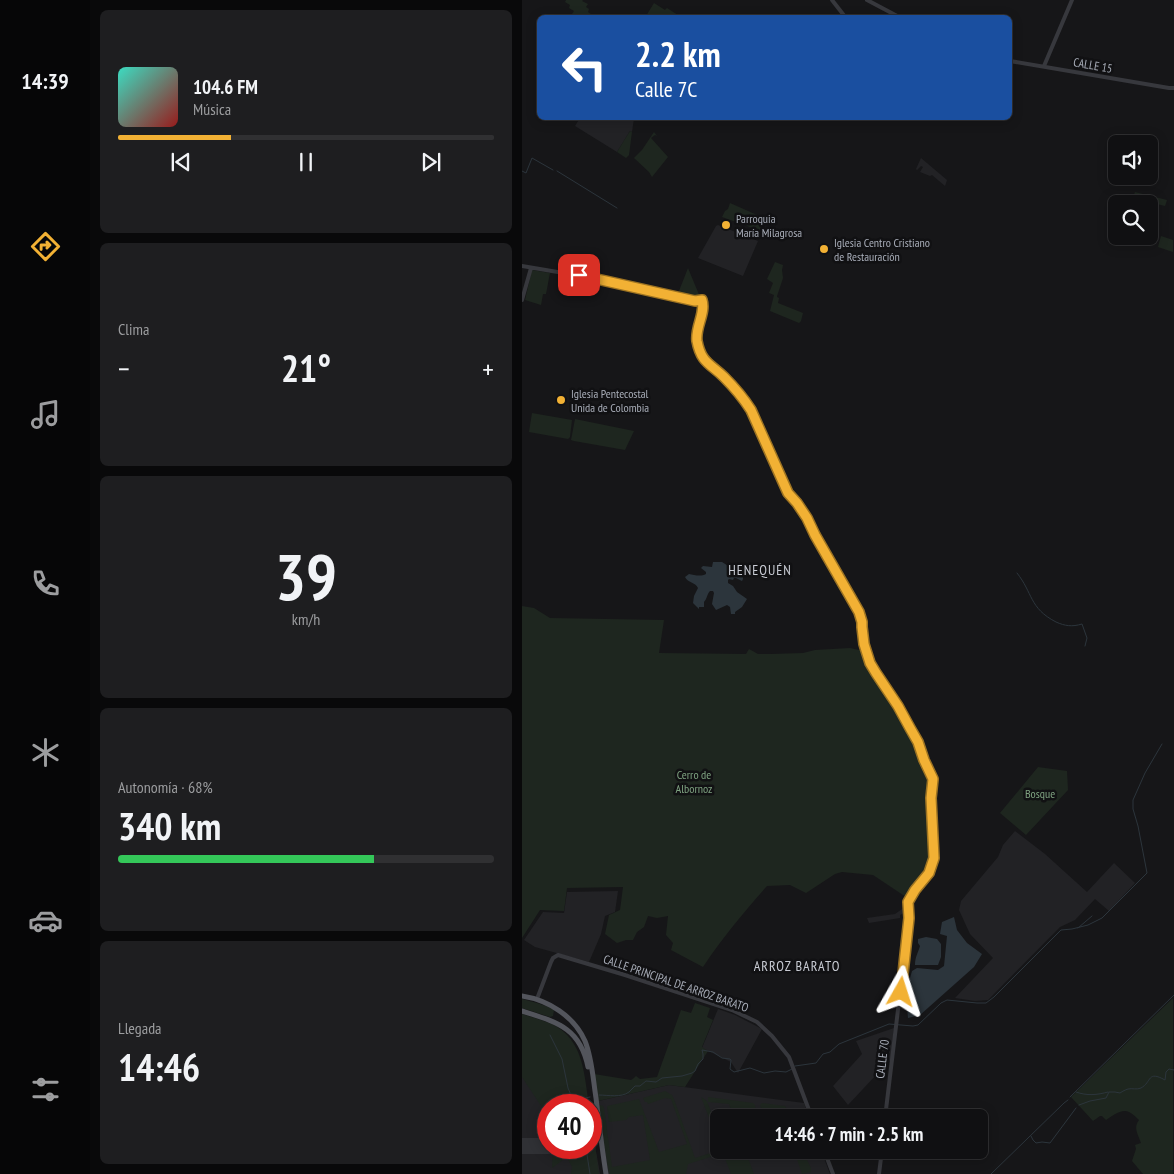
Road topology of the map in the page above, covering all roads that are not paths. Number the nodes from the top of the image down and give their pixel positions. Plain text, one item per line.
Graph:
1 (832, 0) edge
2 (867, 0) edge
3 (1072, 0) edge
4 (844, 15) edge
5 (895, 15) edge
6 (1012, 61) edge
7 (1044, 66) junction
8 (1174, 88) edge
9 (522, 266) edge
10 (531, 268) junction
11 (522, 299) edge
12 (522, 996) edge
13 (536, 999) junction
14 (557, 1009) junction
15 (522, 1011) edge
16 (550, 1020) junction
17 (809, 1109) edge
18 (886, 1109) edge
19 (827, 1159) edge
20 (881, 1159) edge
21 (605, 1174) edge
22 (833, 1174) edge
23 (879, 1174) edge

1 - 4 street
2 - 5 street
3 - 7 street
6 - 7 street, CALLE 15
7 - 8 street, CALLE 15
9 - 10 street
10 - 11 street
10 - 18 street, CALLE 70
12 - 13 main road
13 - 14 main road
13 - 17 street, CALLE PRINCIPAL DE ARROZ BARATO
14 - 16 main road
14 - 21 main road
15 - 16 main road
16 - 21 main road
19 - 22 street
20 - 23 street

